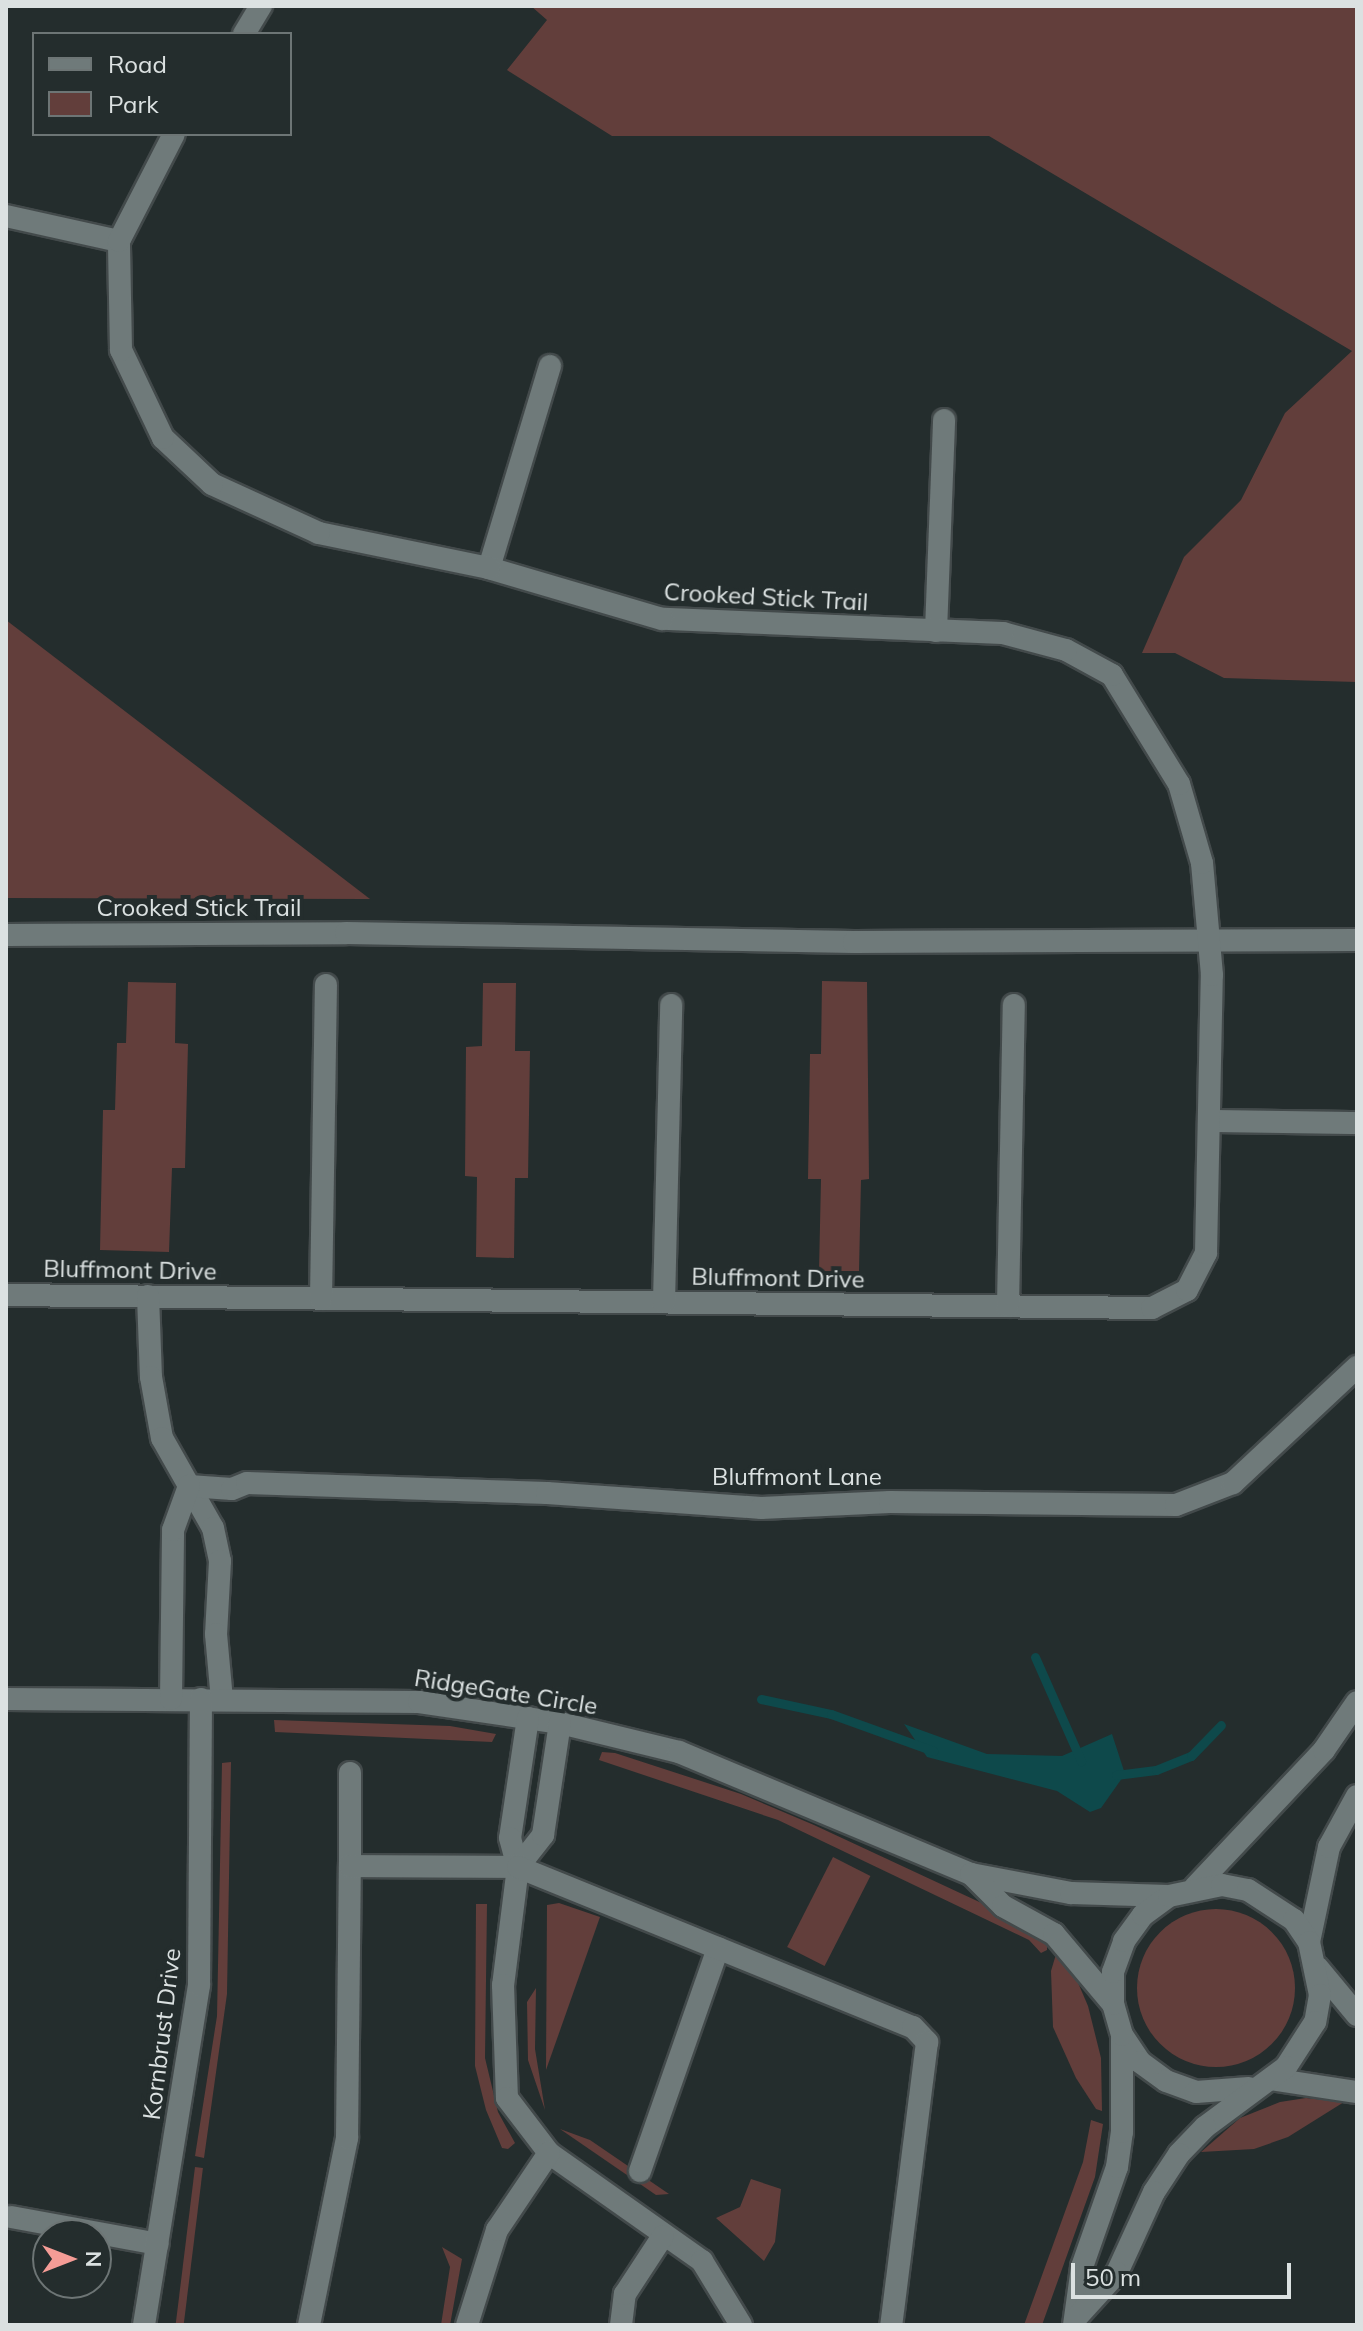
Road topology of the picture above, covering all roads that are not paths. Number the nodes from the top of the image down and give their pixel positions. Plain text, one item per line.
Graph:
1 (261, 6) edge
2 (245, 32) edge
3 (173, 136) edge
4 (6, 216) edge
5 (119, 241) junction
6 (550, 366) dead end
7 (944, 420) dead end
8 (489, 568) junction
9 (936, 631) junction
10 (6, 935) edge
11 (1207, 937) junction
12 (1357, 940) edge
13 (326, 985) dead end
14 (671, 1005) dead end
15 (1014, 1005) dead end
16 (1209, 1121) junction
17 (1357, 1123) edge
18 (6, 1295) edge
19 (148, 1296) junction
20 (321, 1299) junction
21 (664, 1302) junction
22 (1008, 1306) junction
23 (1357, 1367) edge
24 (189, 1486) junction
25 (6, 1699) edge
26 (171, 1699) junction
27 (211, 1700) junction
28 (1357, 1702) edge
29 (528, 1718) junction
30 (560, 1723) junction
31 (350, 1773) dead end
32 (1357, 1796) edge
33 (350, 1866) junction
34 (518, 1867) junction
35 (971, 1874) junction
36 (1195, 1887) junction
37 (1169, 1896) junction
38 (1309, 1942) junction
39 (718, 1948) junction
40 (1318, 1968) junction
41 (1113, 2004) junction
42 (1357, 2015) edge
43 (1122, 2035) junction
44 (1263, 2083) junction
45 (1357, 2092) edge
46 (549, 2153) junction
47 (640, 2171) dead end
48 (11, 2217) dead end
49 (663, 2236) junction
50 (158, 2244) junction
51 (1075, 2322) edge
52 (144, 2325) edge
53 (309, 2325) edge
54 (467, 2325) edge
55 (621, 2325) edge
56 (741, 2325) edge
57 (891, 2325) edge

1 - 2 street
3 - 5 street
4 - 5 street
5 - 8 street, Crooked Stick Trail
6 - 8 street
7 - 9 street
8 - 9 street, Crooked Stick Trail
9 - 11 street, Crooked Stick Trail
10 - 11 street, Crooked Stick Trail
11 - 12 street, Crooked Stick Trail
11 - 16 street, Bluffmont Drive
13 - 20 street
14 - 21 street
15 - 22 street
16 - 17 street
16 - 22 street, Bluffmont Drive
18 - 19 street, Bluffmont Drive
19 - 20 street, Bluffmont Drive
19 - 24 street, Kornbrust Drive
20 - 21 street, Bluffmont Drive
21 - 22 street, Bluffmont Drive
23 - 24 street, Bluffmont Lane
24 - 26 street
24 - 27 street, Kornbrust Drive
25 - 26 street, RidgeGate Circle
26 - 27 street, RidgeGate Circle
27 - 29 street, RidgeGate Circle
27 - 50 street, Kornbrust Drive
28 - 36 street
29 - 30 street, RidgeGate Circle
29 - 34 street
30 - 34 street
30 - 35 street, RidgeGate Circle
31 - 33 street
32 - 38 street
33 - 34 street
33 - 53 street
34 - 39 street
34 - 46 street
35 - 37 street, RidgeGate Circle
35 - 41 street, RidgeGate Circle
36 - 37 street
36 - 38 street
37 - 41 street
38 - 40 street
39 - 47 street
39 - 57 street
40 - 42 street
40 - 44 street
41 - 43 street
43 - 44 street
43 - 51 street
44 - 45 street
44 - 51 street
46 - 49 street
46 - 54 street
48 - 50 street
49 - 55 street
49 - 56 street
50 - 52 street, Kornbrust Drive

